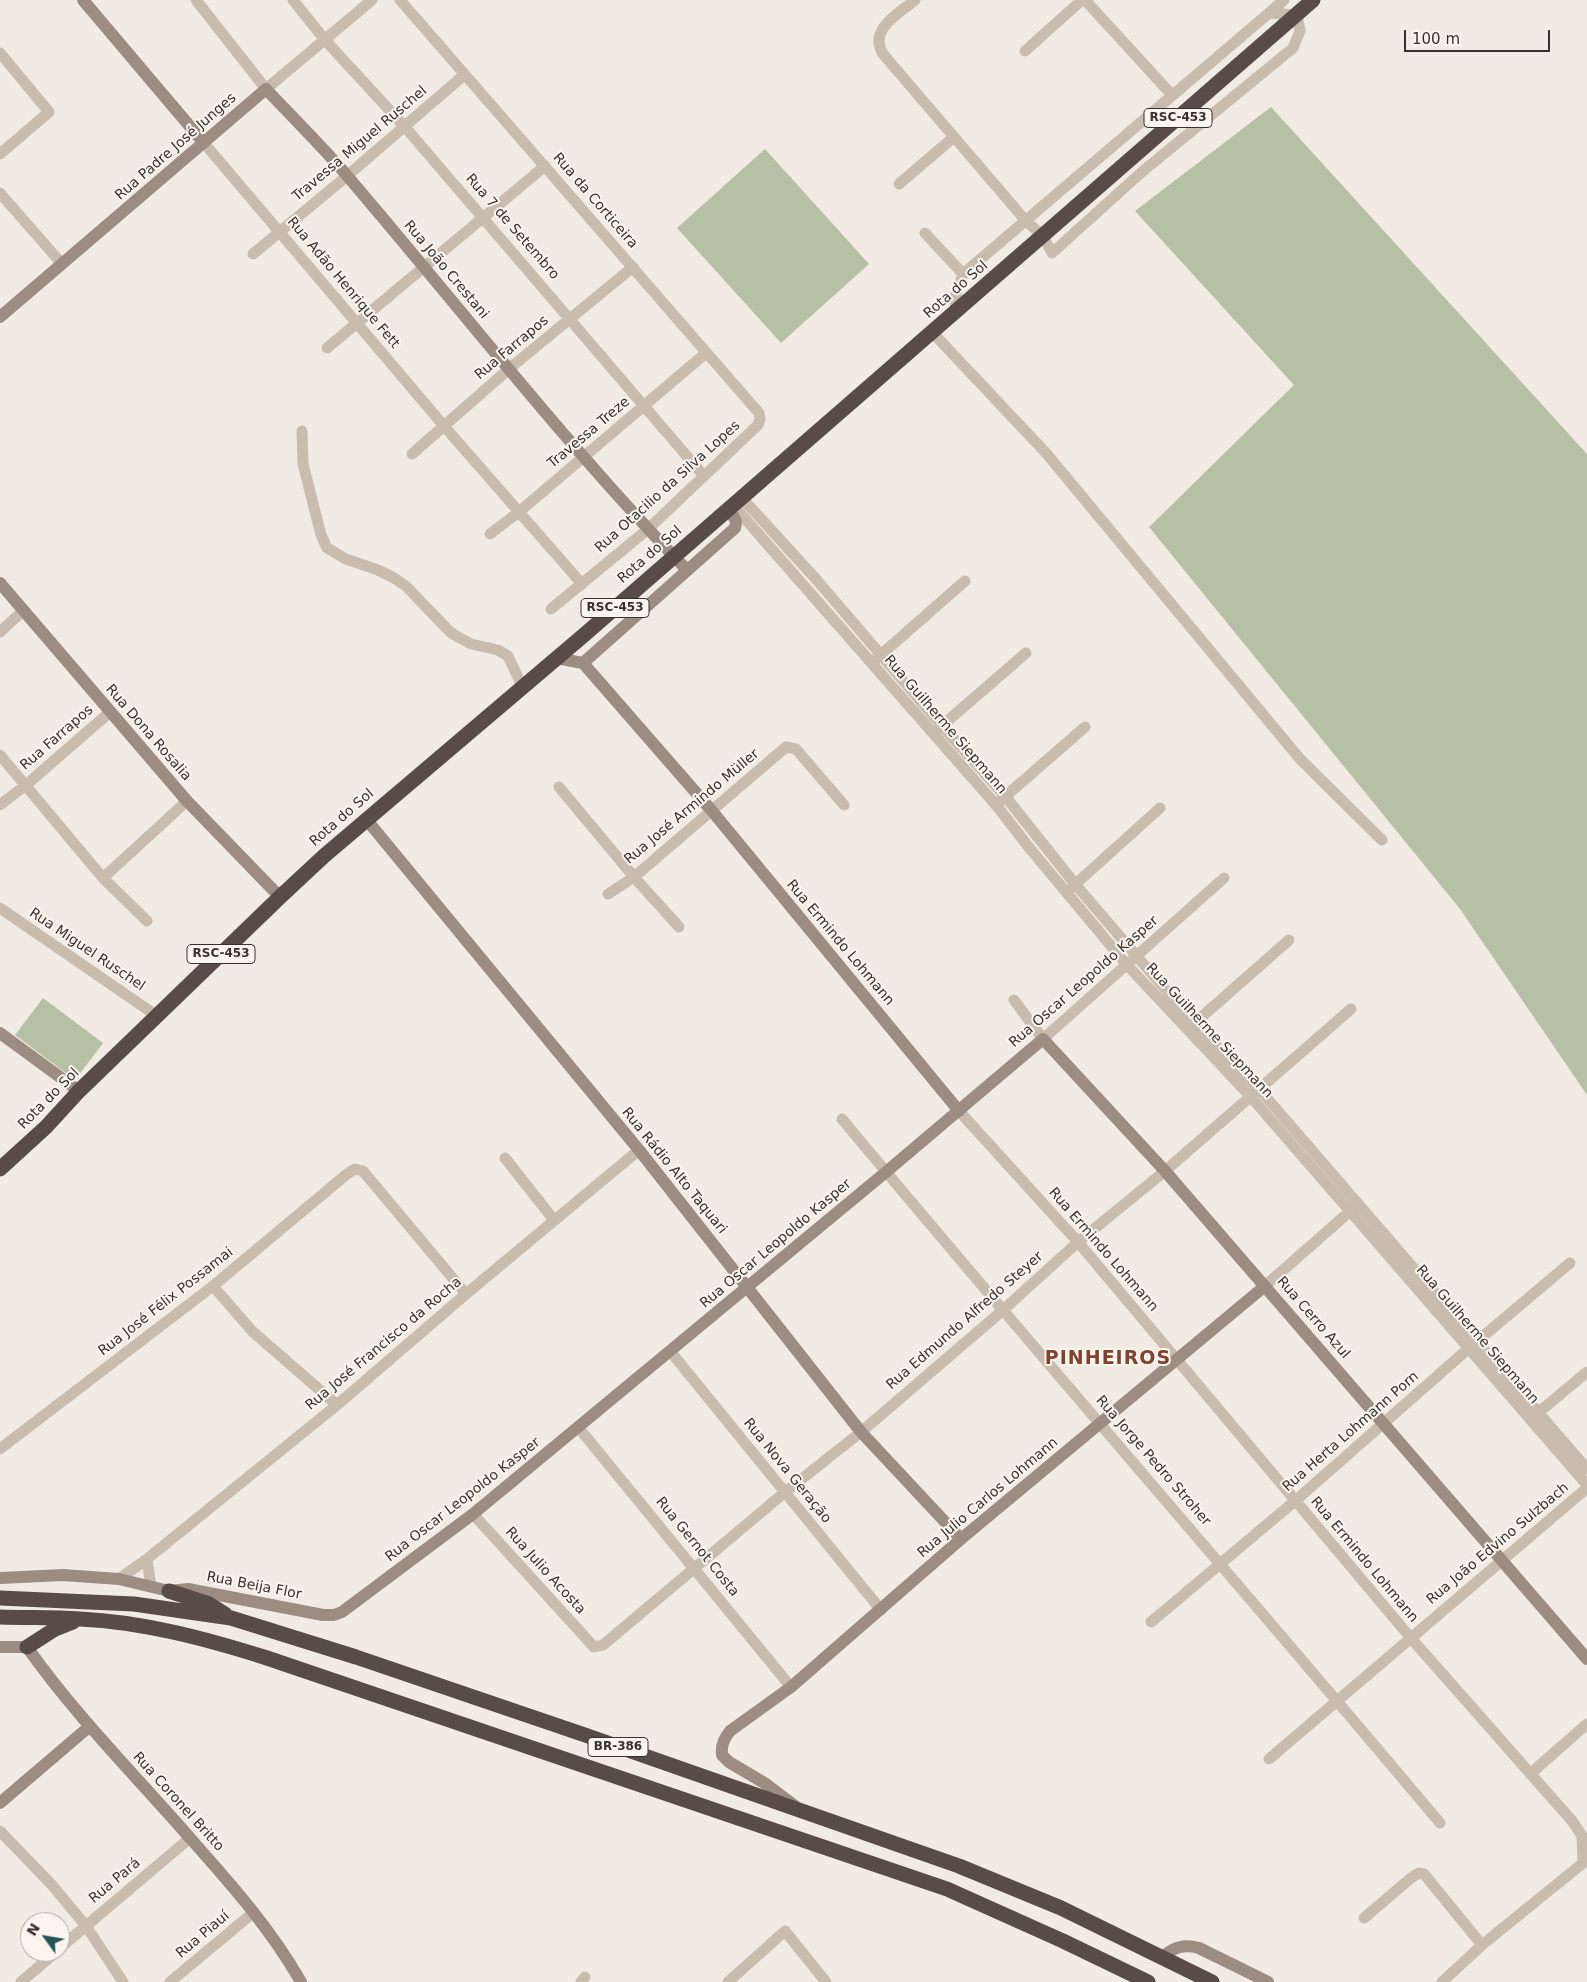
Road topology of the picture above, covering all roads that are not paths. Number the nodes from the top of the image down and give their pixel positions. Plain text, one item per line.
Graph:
1 (83, 0) edge
2 (294, 0) edge
3 (372, 0) edge
4 (400, 0) edge
5 (915, 0) edge
6 (1084, 0) edge
7 (1284, 0) edge
8 (1313, 0) edge
9 (196, 2) edge
10 (1269, 13) junction
11 (1297, 15) junction
12 (325, 40) junction
13 (1025, 51) dead end
14 (0, 53) edge
15 (464, 75) junction
16 (266, 89) junction
17 (1172, 95) junction
18 (405, 127) junction
19 (954, 137) junction
20 (204, 143) junction
21 (0, 154) edge
22 (544, 166) junction
23 (348, 176) junction
24 (899, 184) dead end
25 (0, 193) edge
26 (483, 216) junction
27 (1026, 221) junction
28 (280, 230) junction
29 (925, 233) dead end
30 (1043, 236) junction
31 (253, 254) dead end
32 (62, 264) junction
33 (423, 267) junction
34 (633, 267) junction
35 (963, 274) junction
36 (955, 312) junction
37 (0, 317) edge
38 (571, 318) junction
39 (356, 323) junction
40 (932, 333) junction
41 (326, 348) dead end
42 (706, 353) junction
43 (510, 368) junction
44 (645, 405) junction
45 (758, 424) joint
46 (444, 426) junction
47 (302, 431) dead end
48 (412, 454) dead end
49 (584, 457) junction
50 (704, 476) junction
51 (739, 506) junction
52 (520, 511) junction
53 (740, 520) junction
54 (647, 530) junction
55 (490, 534) dead end
56 (673, 557) junction
57 (687, 570) junction
58 (965, 581) dead end
59 (0, 583) edge
60 (582, 584) junction
61 (551, 609) dead end
62 (24, 610) junction
63 (0, 632) edge
64 (1026, 653) dead end
65 (880, 655) junction
66 (556, 658) junction
67 (583, 663) junction
68 (871, 663) junction
69 (522, 686) junction
70 (110, 712) junction
71 (1085, 727) dead end
72 (938, 730) junction
73 (0, 755) edge
74 (26, 785) junction
75 (559, 786) dead end
76 (1005, 796) junction
77 (188, 801) junction
78 (0, 805) edge
79 (844, 805) dead end
80 (996, 805) junction
81 (1160, 808) dead end
82 (712, 811) junction
83 (366, 819) junction
84 (1382, 840) dead end
85 (1042, 841) junction
86 (1031, 850) junction
87 (634, 877) junction
88 (103, 878) junction
89 (1224, 878) dead end
90 (1075, 884) junction
91 (1067, 893) junction
92 (608, 894) dead end
93 (280, 897) junction
94 (0, 908) edge
95 (147, 921) dead end
96 (680, 927) dead end
97 (1289, 940) dead end
98 (1137, 956) junction
99 (1127, 965) junction
100 (1014, 1000) dead end
101 (1350, 1009) dead end
102 (157, 1016) junction
103 (1191, 1027) junction
104 (0, 1032) edge
105 (1043, 1039) junction
106 (79, 1091) junction
107 (1255, 1093) junction
108 (959, 1111) junction
109 (842, 1119) dead end
110 (639, 1150) junction
111 (505, 1158) dead end
112 (1, 1165) edge
113 (1165, 1171) junction
114 (886, 1172) junction
115 (1354, 1208) junction
116 (554, 1220) junction
117 (1078, 1242) junction
118 (1570, 1263) dead end
119 (213, 1286) junction
120 (1265, 1286) junction
121 (747, 1287) junction
122 (466, 1294) junction
123 (1002, 1311) junction
124 (1472, 1345) junction
125 (670, 1351) junction
126 (1177, 1360) junction
127 (1587, 1372) edge
128 (336, 1405) junction
129 (1534, 1416) junction
130 (1100, 1423) junction
131 (1385, 1423) junction
132 (578, 1427) junction
133 (861, 1432) junction
134 (0, 1449) edge
135 (1587, 1469) edge
136 (1587, 1487) edge
137 (784, 1493) junction
138 (1295, 1501) junction
139 (473, 1514) junction
140 (961, 1539) junction
141 (148, 1559) junction
142 (1503, 1561) junction
143 (1220, 1563) junction
144 (694, 1568) junction
145 (2, 1575) edge
146 (119, 1579) junction
147 (151, 1587) junction
148 (169, 1591) junction
149 (0, 1598) edge
150 (881, 1610) junction
151 (334, 1615) joint
152 (0, 1617) edge
153 (231, 1618) junction
154 (82, 1619) junction
155 (1151, 1622) dead end
156 (1410, 1637) junction
157 (0, 1647) edge
158 (27, 1647) junction
159 (594, 1647) joint
160 (1587, 1659) edge
161 (791, 1687) junction
162 (1336, 1702) junction
163 (1587, 1724) edge
164 (90, 1726) junction
165 (1269, 1758) dead end
166 (1530, 1774) junction
167 (0, 1803) edge
168 (802, 1810) junction
169 (1440, 1823) dead end
170 (0, 1831) edge
171 (190, 1838) junction
172 (254, 1912) junction
173 (1364, 1918) dead end
174 (86, 1926) junction
175 (70, 1940) edge
176 (1482, 1945) junction
177 (1162, 1956) junction
178 (44, 1962) edge
179 (21, 1982) edge
180 (124, 1982) edge
181 (170, 1982) edge
182 (301, 1982) edge
183 (728, 1982) edge
184 (826, 1982) edge
185 (1148, 1982) edge
186 (1212, 1982) edge
187 (1268, 1982) edge
188 (1442, 1982) edge

1 - 20 street, Rua Adão Henrique Fett
2 - 12 street, Rua 7 de Setembro
3 - 12 street, Rua Padre José Junges
4 - 15 street, Rua da Corticeira
5 - 19 street
6 - 13 street
6 - 17 street
7 - 10 street
8 - 11 highway, Rota do Sol / RSC-453
9 - 16 street, Rua João Crestani
10 - 11 street
10 - 17 street
11 - 30 highway, Rota do Sol / RSC-453
11 - 30 street
12 - 16 street, Rua Padre José Junges
12 - 18 street, Rua 7 de Setembro
14 - 21 street
15 - 18 street, Travessa Miguel Ruschel
15 - 22 street, Rua da Corticeira
16 - 20 street, Rua Padre José Junges
16 - 23 street, Rua João Crestani
17 - 27 street
18 - 23 street, Travessa Miguel Ruschel
18 - 26 street, Rua 7 de Setembro
19 - 24 street
19 - 27 street
20 - 28 street, Rua Adão Henrique Fett
20 - 32 street, Rua Padre José Junges
22 - 26 street
22 - 34 street, Rua da Corticeira
23 - 28 street, Travessa Miguel Ruschel
23 - 33 street, Rua João Crestani
25 - 32 street
26 - 33 street
26 - 38 street, Rua 7 de Setembro
27 - 30 street
27 - 35 street
28 - 31 street, Travessa Miguel Ruschel
28 - 39 street, Rua Adão Henrique Fett
29 - 35 street
30 - 36 highway, Rota do Sol / RSC-453
32 - 37 street, Rua Padre José Junges
33 - 39 street
33 - 43 street, Rua João Crestani
34 - 38 street, Rua Farrapos
34 - 42 street, Rua da Corticeira
35 - 36 street
36 - 40 highway, Rota do Sol / RSC-453
38 - 43 street, Rua Farrapos
38 - 44 street, Rua 7 de Setembro
39 - 41 street
39 - 46 street, Rua Adão Henrique Fett
40 - 51 highway, Rota do Sol / RSC-453
40 - 84 street
42 - 44 street, Travessa Treze
42 - 45 street, Rua da Corticeira
43 - 46 street, Rua Farrapos
43 - 49 street, Rua João Crestani
44 - 49 street, Travessa Treze
44 - 50 street, Rua 7 de Setembro
45 - 50 street, Rua Otacilio da Silva Lopes
46 - 48 street, Rua Farrapos
46 - 52 street, Rua Adão Henrique Fett
47 - 69 street
49 - 52 street, Travessa Treze
49 - 54 street, Rua João Crestani
50 - 54 street, Rua Otacilio da Silva Lopes
51 - 53 street
51 - 53 street
51 - 56 highway, Rota do Sol / RSC-453
51 - 65 street, Rua Guilherme Siepmann
52 - 55 street, Travessa Treze
52 - 60 street, Rua Adão Henrique Fett
53 - 57 street
53 - 68 street, Rua Guilherme Siepmann
54 - 56 street, Rua João Crestani
54 - 60 street, Rua Otacilio da Silva Lopes
56 - 57 street, Rua João Crestani
56 - 66 highway, Rota do Sol / RSC-453
57 - 67 street
58 - 65 street
59 - 62 street, Rua Dona Rosalia
60 - 61 street, Rua Otacilio da Silva Lopes
62 - 63 street
62 - 70 street, Rua Dona Rosalia
64 - 72 street
65 - 68 street
65 - 72 street, Rua Guilherme Siepmann
66 - 67 street
66 - 69 highway, Rota do Sol / RSC-453
67 - 82 street, Rua Ermindo Lohmann
68 - 72 street, Rua Guilherme Siepmann
69 - 83 highway, Rota do Sol / RSC-453
70 - 74 street, Rua Farrapos
70 - 77 street, Rua Dona Rosalia
71 - 76 street
72 - 76 street, Rua Guilherme Siepmann
72 - 80 street, Rua Guilherme Siepmann
73 - 74 street
74 - 78 street, Rua Farrapos
74 - 88 street
75 - 87 street
76 - 80 street
76 - 85 street, Rua Guilherme Siepmann
77 - 88 street
77 - 93 street, Rua Dona Rosalia
79 - 82 street, Rua José Armindo Müller
80 - 86 street, Rua Guilherme Siepmann
81 - 90 street
82 - 87 street, Rua José Armindo Müller
82 - 108 street, Rua Ermindo Lohmann
83 - 93 highway, Rota do Sol / RSC-453
83 - 110 street, Rua Rádio Alto Taquari
85 - 86 street
85 - 90 street, Rua Guilherme Siepmann
86 - 91 street, Rua Guilherme Siepmann
87 - 92 street, Rua José Armindo Müller
87 - 96 street
88 - 95 street
89 - 98 street, Rua Oscar Leopoldo Kasper
90 - 91 street
90 - 98 street, Rua Guilherme Siepmann
91 - 99 street, Rua Guilherme Siepmann
93 - 102 highway, Rota do Sol / RSC-453
94 - 102 street, Rua Miguel Ruschel
97 - 103 street
98 - 99 street, Rua Oscar Leopoldo Kasper
98 - 103 street, Rua Guilherme Siepmann
99 - 103 street, Rua Guilherme Siepmann
99 - 105 street, Rua Oscar Leopoldo Kasper
100 - 105 street, Rua Cerro Azul
101 - 107 street, Rua Edmundo Alfredo Steyer
102 - 106 highway, Rota do Sol / RSC-453
103 - 107 street, Rua Guilherme Siepmann
104 - 106 street
105 - 108 street, Rua Oscar Leopoldo Kasper
105 - 113 street, Rua Cerro Azul
106 - 112 highway, Rota do Sol / RSC-453
107 - 113 street, Rua Edmundo Alfredo Steyer
107 - 115 street, Rua Guilherme Siepmann
108 - 114 street, Rua Oscar Leopoldo Kasper
108 - 117 street, Rua Ermindo Lohmann
109 - 114 street, Rua Jorge Pedro Stroher
110 - 116 street, Rua José Francisco da Rocha
110 - 121 street, Rua Rádio Alto Taquari
111 - 116 street
113 - 117 street, Rua Edmundo Alfredo Steyer
113 - 120 street, Rua Cerro Azul
114 - 121 street, Rua Oscar Leopoldo Kasper
114 - 123 street, Rua Jorge Pedro Stroher
115 - 120 street, Rua Julio Carlos Lohmann
115 - 124 street, Rua Guilherme Siepmann
116 - 122 street, Rua José Francisco da Rocha
117 - 123 street, Rua Edmundo Alfredo Steyer
117 - 126 street, Rua Ermindo Lohmann
118 - 124 street, Rua Herta Lohmann Porn
119 - 122 street, Rua José Félix Possamai
119 - 128 street
119 - 134 street, Rua José Félix Possamai
120 - 126 street, Rua Julio Carlos Lohmann
120 - 131 street, Rua Cerro Azul
121 - 125 street, Rua Oscar Leopoldo Kasper
121 - 133 street, Rua Rádio Alto Taquari
122 - 128 street, Rua José Francisco da Rocha
123 - 130 street, Rua Jorge Pedro Stroher
123 - 133 street, Rua Edmundo Alfredo Steyer
124 - 129 street, Rua Guilherme Siepmann
124 - 131 street, Rua Herta Lohmann Porn
125 - 132 street, Rua Oscar Leopoldo Kasper
125 - 137 street, Rua Nova Geração
126 - 130 street, Rua Julio Carlos Lohmann
126 - 138 street, Rua Ermindo Lohmann
127 - 129 street
128 - 141 street, Rua José Francisco da Rocha
129 - 135 street, Rua Guilherme Siepmann
129 - 136 street, Rua Guilherme Siepmann
130 - 140 street, Rua Julio Carlos Lohmann
130 - 143 street, Rua Jorge Pedro Stroher
131 - 138 street, Rua Herta Lohmann Porn
131 - 142 street, Rua Cerro Azul
132 - 139 street, Rua Oscar Leopoldo Kasper
132 - 144 street, Rua Gernot Costa
133 - 137 street, Rua Edmundo Alfredo Steyer
133 - 140 street, Rua Rádio Alto Taquari
136 - 142 street, Rua João Edvino Sulzbach
137 - 144 street, Rua Edmundo Alfredo Steyer
137 - 150 street, Rua Nova Geração
138 - 143 street, Rua Herta Lohmann Porn
138 - 156 street, Rua Ermindo Lohmann
139 - 151 street, Rua Oscar Leopoldo Kasper
139 - 159 street, Rua Julio Acosta
140 - 150 street, Rua Julio Carlos Lohmann
141 - 146 street, Rua José Francisco da Rocha
141 - 147 street
142 - 156 street, Rua João Edvino Sulzbach
142 - 160 street, Rua Cerro Azul
143 - 155 street, Rua Herta Lohmann Porn
143 - 162 street, Rua Jorge Pedro Stroher
144 - 159 street, Rua Edmundo Alfredo Steyer
144 - 161 street, Rua Gernot Costa
145 - 146 street, Rua Beija Flor
146 - 147 street, Rua Beija Flor
147 - 148 street, Rua Beija Flor
148 - 151 street, Rua Beija Flor
148 - 153 highway
149 - 153 highway, BR-386
150 - 161 street, Rua Julio Carlos Lohmann
152 - 154 highway, BR-386
153 - 168 highway, BR-386
154 - 158 highway
154 - 185 highway, BR-386
156 - 162 street, Rua João Edvino Sulzbach
156 - 166 street, Rua Ermindo Lohmann
157 - 158 street
158 - 164 street, Rua Coronel Britto
161 - 168 street, Rua Julio Carlos Lohmann
162 - 165 street, Rua João Edvino Sulzbach
162 - 169 street, Rua Jorge Pedro Stroher
163 - 166 street
164 - 167 street
164 - 171 street, Rua Coronel Britto
166 - 176 street, Rua Ermindo Lohmann
168 - 177 highway, BR-386
170 - 174 street
171 - 172 street, Rua Coronel Britto
171 - 174 street, Rua Pará
172 - 181 street, Rua Piauí
172 - 182 street, Rua Coronel Britto
173 - 176 street
174 - 175 street, Rua Pará
174 - 180 street
176 - 188 street
177 - 186 highway, BR-386
177 - 187 street
178 - 179 street
183 - 184 street

